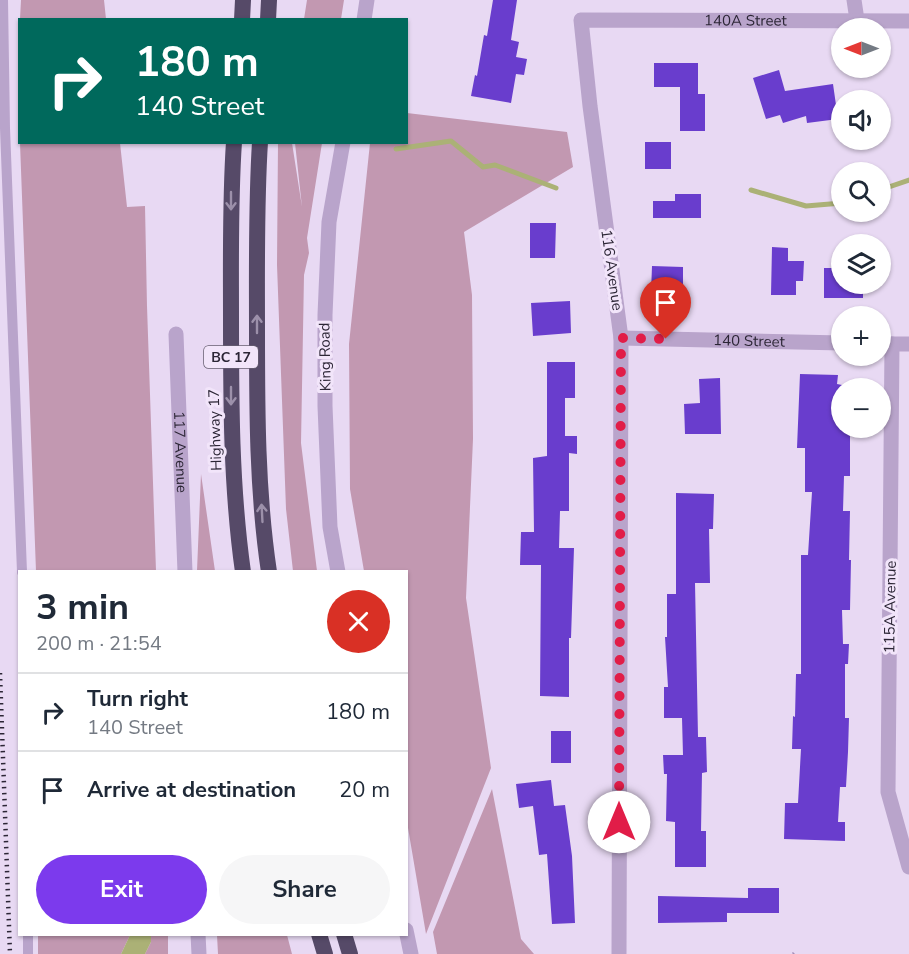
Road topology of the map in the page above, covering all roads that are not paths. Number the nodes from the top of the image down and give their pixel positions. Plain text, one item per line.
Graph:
1 (3, 0) edge
2 (243, 0) edge
3 (270, 0) edge
4 (367, 0) edge
5 (854, 0) edge
6 (242, 18) edge
7 (268, 18) edge
8 (364, 18) edge
9 (857, 18) edge
10 (581, 20) joint
11 (831, 20) edge
12 (891, 21) edge
13 (909, 21) edge
14 (234, 144) edge
15 (260, 144) edge
16 (343, 144) edge
17 (176, 334) dead end
18 (621, 338) junction
19 (831, 343) edge
20 (891, 344) edge
21 (909, 344) edge
22 (886, 366) edge
23 (22, 570) edge
24 (185, 570) edge
25 (243, 570) edge
26 (269, 570) edge
27 (338, 570) edge
28 (909, 867) edge
29 (28, 936) edge
30 (198, 936) edge
31 (320, 936) edge
32 (345, 936) edge
33 (407, 936) edge
34 (28, 954) edge
35 (199, 954) edge
36 (325, 954) edge
37 (350, 954) edge
38 (411, 954) edge
39 (618, 954) edge

1 - 23 lane
2 - 6 highway
3 - 7 highway
4 - 8 street
5 - 9 street
10 - 11 street, 140A Street
10 - 18 street, 116 Avenue
12 - 13 street, 140A Street
14 -> 25 highway, Highway 17 / BC 17
26 -> 15 highway, BC 17
16 - 27 street, King Road
17 - 24 street, 117 Avenue
18 - 19 street, 140 Street
18 - 39 street, 116 Avenue
20 - 21 street
22 - 28 street, 115A Avenue
29 - 34 lane
30 - 35 street
31 - 36 highway
32 - 37 highway
33 - 38 street

